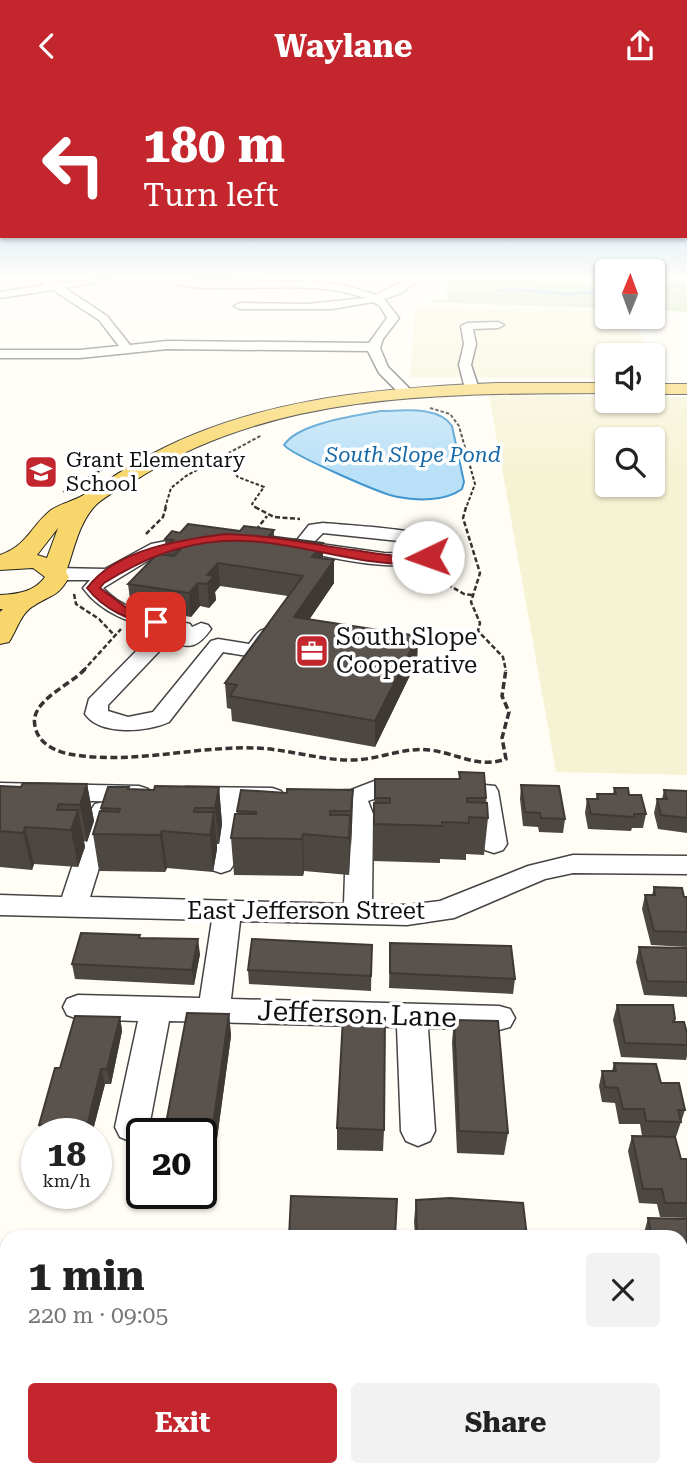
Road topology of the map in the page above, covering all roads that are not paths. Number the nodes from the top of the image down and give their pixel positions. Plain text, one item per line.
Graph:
1 (123, 344) edge
2 (375, 344) edge
3 (470, 344) edge
4 (373, 347) junction
5 (127, 349) junction
6 (0, 354) edge
7 (472, 389) junction
8 (595, 389) edge
9 (665, 389) edge
10 (687, 389) edge
11 (407, 393) junction
12 (86, 502) junction
13 (214, 538) edge
14 (252, 538) edge
15 (301, 546) junction
16 (2, 563) edge
17 (66, 584) junction
18 (0, 602) edge
19 (195, 635) junction
20 (0, 636) edge
21 (218, 645) junction
22 (0, 791) edge
23 (109, 793) junction
24 (233, 796) junction
25 (354, 798) junction
26 (494, 844) dead end
27 (221, 864) dead end
28 (687, 865) edge
29 (0, 905) edge
30 (73, 907) junction
31 (227, 912) junction
32 (358, 914) junction
33 (78, 1007) dead end
34 (156, 1009) junction
35 (214, 1010) junction
36 (412, 1015) junction
37 (499, 1018) edge
38 (134, 1118) edge
39 (418, 1131) dead end

1 - 5 street
2 - 4 street
3 - 7 street
4 - 5 street
4 - 11 street
5 - 6 street
7 - 8 main road
7 - 11 main road
9 - 10 main road
11 - 12 main road
12 - 16 main road
12 - 17 main road
13 - 17 street
14 - 15 street
15 - 15 street
16 - 17 main road
17 - 18 main road
17 - 19 street
17 - 20 main road
19 - 21 street
19 - 21 street
19 - 21 street
22 - 23 street
23 - 24 street
23 - 30 street
24 - 25 street
24 - 27 street
25 - 26 street
25 - 32 street
28 - 32 street, East Jefferson Street
29 - 30 street, East Jefferson Street
30 - 31 street, East Jefferson Street
31 - 32 street, East Jefferson Street
31 - 35 street
33 - 34 street, Jefferson Lane
34 - 35 street, Jefferson Lane
34 - 38 street
35 - 36 street, Jefferson Lane
36 - 37 street, Jefferson Lane
36 - 39 street

